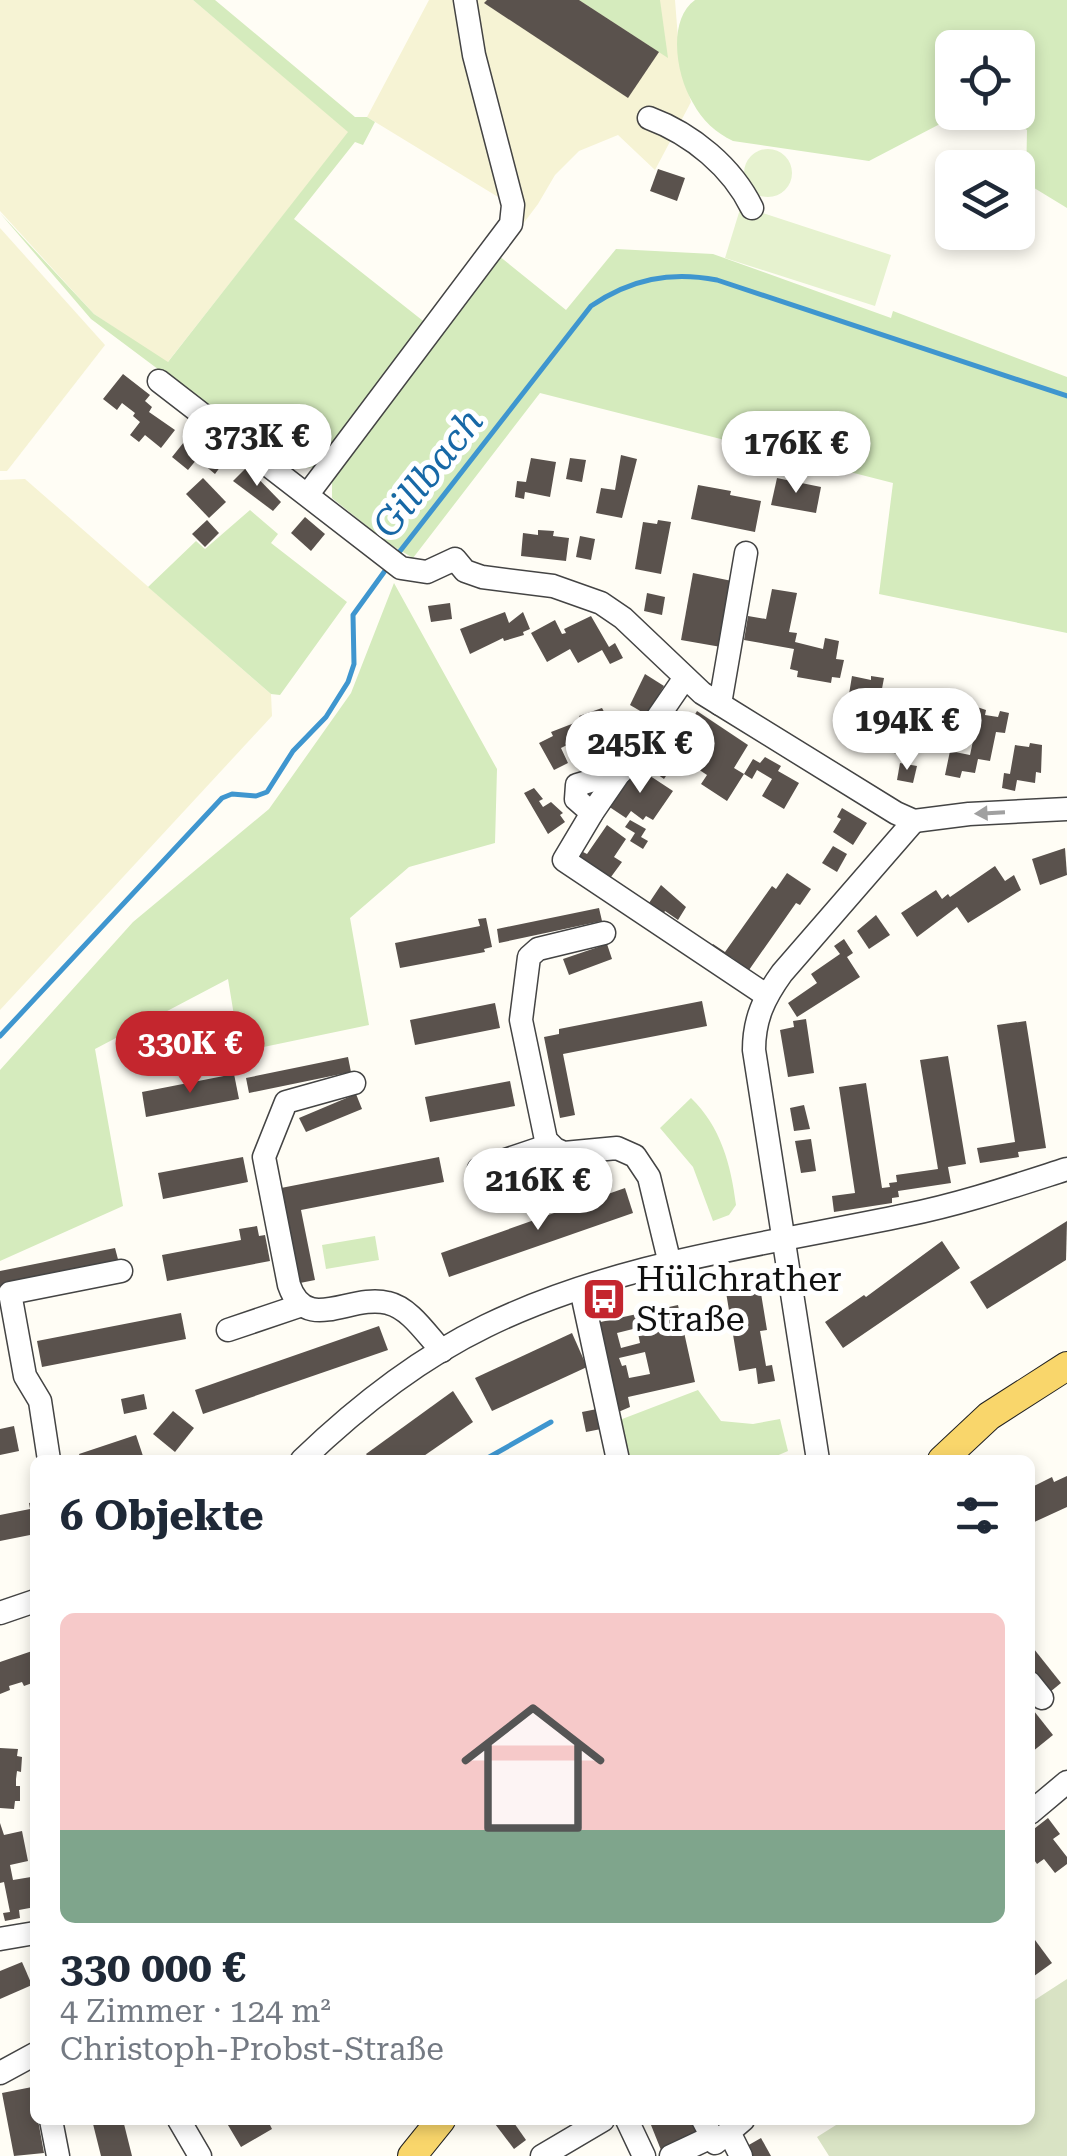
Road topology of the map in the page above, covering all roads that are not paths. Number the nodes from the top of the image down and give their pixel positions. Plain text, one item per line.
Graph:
1 (465, 0) edge
2 (650, 118) dead end
3 (752, 208) dead end
4 (159, 380) dead end
5 (308, 494) junction
6 (746, 553) dead end
7 (684, 679) junction
8 (720, 704) junction
9 (1067, 809) edge
10 (914, 822) junction
11 (604, 933) dead end
12 (766, 995) junction
13 (354, 1083) dead end
14 (550, 1146) junction
15 (479, 1169) dead end
16 (1067, 1169) edge
17 (782, 1239) junction
18 (670, 1264) junction
19 (121, 1271) dead end
20 (581, 1289) junction
21 (302, 1305) junction
22 (228, 1330) dead end
23 (442, 1351) junction
24 (1067, 1366) edge
25 (48, 1455) edge
26 (307, 1455) edge
27 (617, 1455) edge
28 (817, 1455) edge
29 (947, 1455) edge
30 (30, 1603) edge
31 (0, 1613) edge
32 (30, 1934) edge
33 (0, 1939) edge
34 (30, 2057) edge
35 (0, 2073) edge
36 (52, 2125) edge
37 (183, 2125) edge
38 (437, 2125) edge
39 (595, 2125) edge
40 (629, 2125) edge
41 (736, 2126) edge
42 (703, 2130) edge
43 (58, 2156) edge
44 (200, 2156) edge
45 (412, 2156) edge
46 (542, 2156) edge
47 (644, 2156) edge
48 (672, 2156) edge
49 (742, 2156) edge

1 - 5 street
2 - 3 street
4 - 5 street
5 - 7 street
6 - 8 street
7 - 8 street
7 - 12 street
8 - 10 street
9 -> 10 street
10 - 12 street
11 - 14 street
12 - 17 street
13 - 21 street
14 - 15 street
14 - 18 street
16 - 17 street
17 - 18 street
17 - 28 street
18 - 20 street
19 - 25 street
20 - 23 street
20 - 27 street
21 - 22 street
21 - 23 street
23 - 26 street
24 - 29 main road
30 - 31 street
32 - 33 street
34 - 35 street
36 - 43 street
37 - 44 street
38 - 45 main road
39 - 46 street
40 - 47 street
41 - 42 street
41 - 49 street
42 - 48 street

